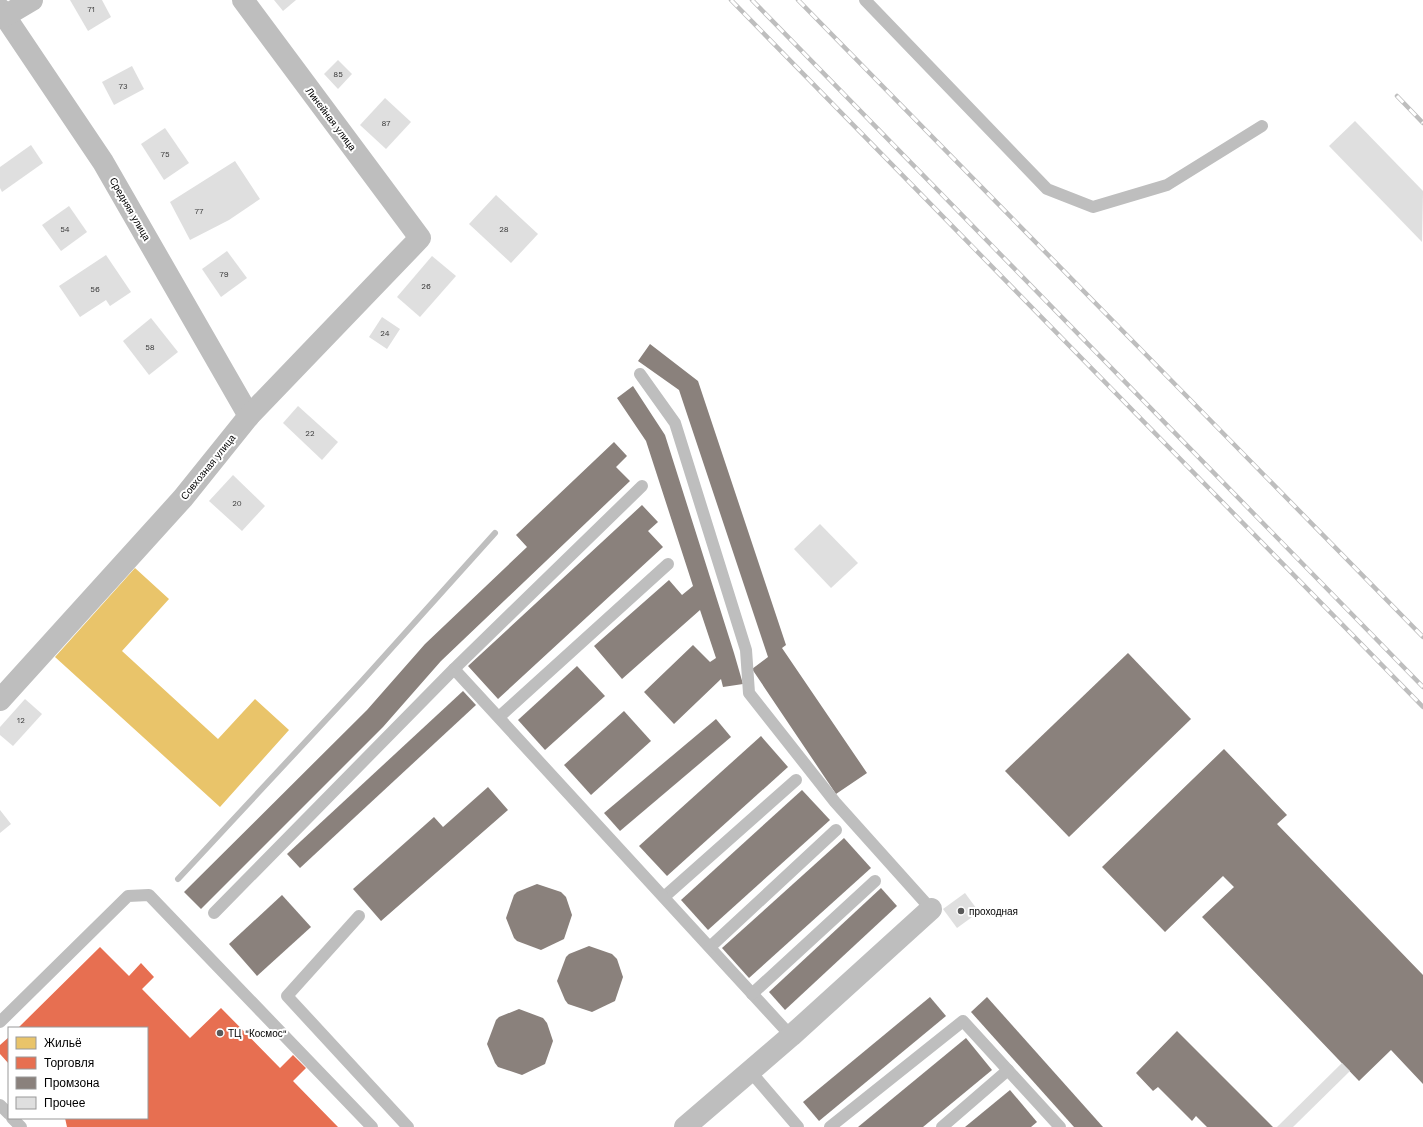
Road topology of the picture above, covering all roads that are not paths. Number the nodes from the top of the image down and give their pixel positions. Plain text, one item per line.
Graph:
1 (32, 0) edge
2 (242, 0) edge
3 (865, 0) edge
4 (2, 12) edge
5 (1262, 126) dead end
6 (420, 238) joint
7 (640, 374) dead end
8 (249, 416) junction
9 (642, 486) dead end
10 (668, 564) dead end
11 (454, 668) junction
12 (0, 700) edge
13 (499, 717) junction
14 (796, 780) dead end
15 (836, 830) dead end
16 (875, 881) dead end
17 (664, 897) junction
18 (931, 909) joint
19 (214, 913) dead end
20 (359, 916) dead end
21 (710, 947) junction
22 (752, 994) junction
23 (0, 1022) edge
24 (791, 1036) junction
25 (1008, 1070) junction
26 (750, 1071) junction
27 (0, 1105) edge
28 (8, 1113) edge
29 (13, 1119) edge
30 (1054, 1125) edge
31 (21, 1127) edge
32 (372, 1127) edge
33 (408, 1127) edge
34 (685, 1127) edge
35 (798, 1127) edge
36 (830, 1127) edge
37 (942, 1127) edge

1 - 4 street
2 - 6 street, Линейная улица
3 - 5 lane
4 - 8 street, Средняя улица
6 - 8 street, Совхозная улица
7 - 18 lane
8 - 12 street, Совхозная улица
9 - 11 lane
10 - 13 lane
11 - 13 lane
11 - 19 lane
13 - 17 lane
14 - 17 lane
15 - 21 lane
16 - 22 lane
17 - 21 lane
18 - 24 street
20 - 33 lane
21 - 22 lane
22 - 24 lane
23 - 32 lane
24 - 26 street
25 - 30 lane
25 - 36 lane
25 - 37 lane
26 - 34 street
26 - 35 lane
27 - 28 lane
29 - 31 lane

